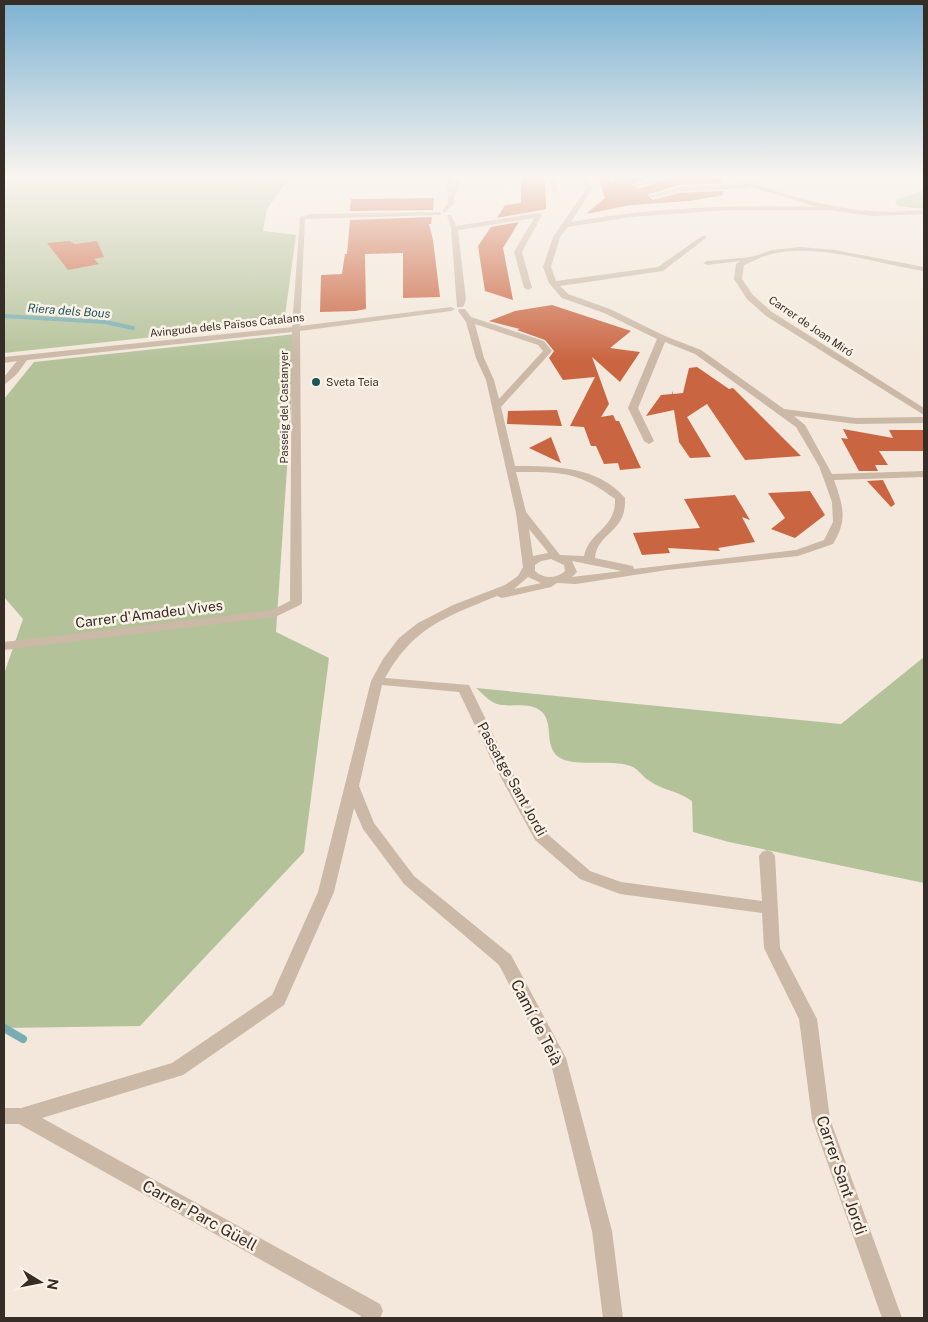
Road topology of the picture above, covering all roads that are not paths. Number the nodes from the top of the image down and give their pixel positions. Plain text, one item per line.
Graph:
1 (301, 238) edge
2 (455, 238) edge
3 (526, 238) edge
4 (556, 238) edge
5 (703, 238) edge
6 (755, 258) junction
7 (708, 263) dead end
8 (924, 269) edge
9 (554, 284) junction
10 (528, 288) dead end
11 (463, 312) junction
12 (296, 329) junction
13 (662, 338) junction
14 (24, 358) junction
15 (4, 360) edge
16 (4, 382) edge
17 (496, 407) junction
18 (779, 411) junction
19 (924, 412) edge
20 (924, 420) edge
21 (649, 441) dead end
22 (511, 469) junction
23 (924, 474) edge
24 (828, 476) junction
25 (521, 513) junction
26 (557, 557) junction
27 (589, 562) junction
28 (528, 566) junction
29 (667, 567) junction
30 (556, 580) junction
31 (475, 602) junction
32 (296, 603) joint
33 (4, 646) edge
34 (376, 686) junction
35 (351, 785) junction
36 (767, 856) dead end
37 (768, 908) junction
38 (12, 1116) edge
39 (370, 1318) edge
40 (613, 1318) edge
41 (892, 1318) edge

1 - 12 street, Passeig del Castanyer
2 - 11 street
3 - 10 street
4 - 9 street
5 - 9 street
6 - 7 street
6 - 8 street, Carrer de Joan Miró
6 - 19 street, Carrer de Joan Miró
9 - 13 street
11 - 12 street, Avinguda dels Països Catalans
11 - 17 street
11 - 17 street
12 - 14 street, Avinguda dels Països Catalans
12 - 32 street, Passeig del Castanyer
13 - 18 street
13 - 21 street
14 - 15 street, Avinguda dels Països Catalans
14 - 16 street
17 - 22 street
18 - 20 street
18 - 24 street
22 - 25 street
22 - 27 street
23 - 24 street
24 - 29 street
25 - 26 street
25 - 28 street
26 - 27 street
26 - 28 street
26 - 30 street
27 - 29 street
28 - 30 street
28 - 31 street
29 - 30 street
30 - 31 street
31 - 34 street
32 - 33 street, Carrer d'Amadeu Vives
34 - 35 street
34 - 37 street, Passatge Sant Jordi
35 - 38 street
35 - 40 street, Camí de Teià
36 - 37 street, Carrer Sant Jordi
37 - 41 street, Carrer Sant Jordi
38 - 39 street, Carrer Parc Güell

